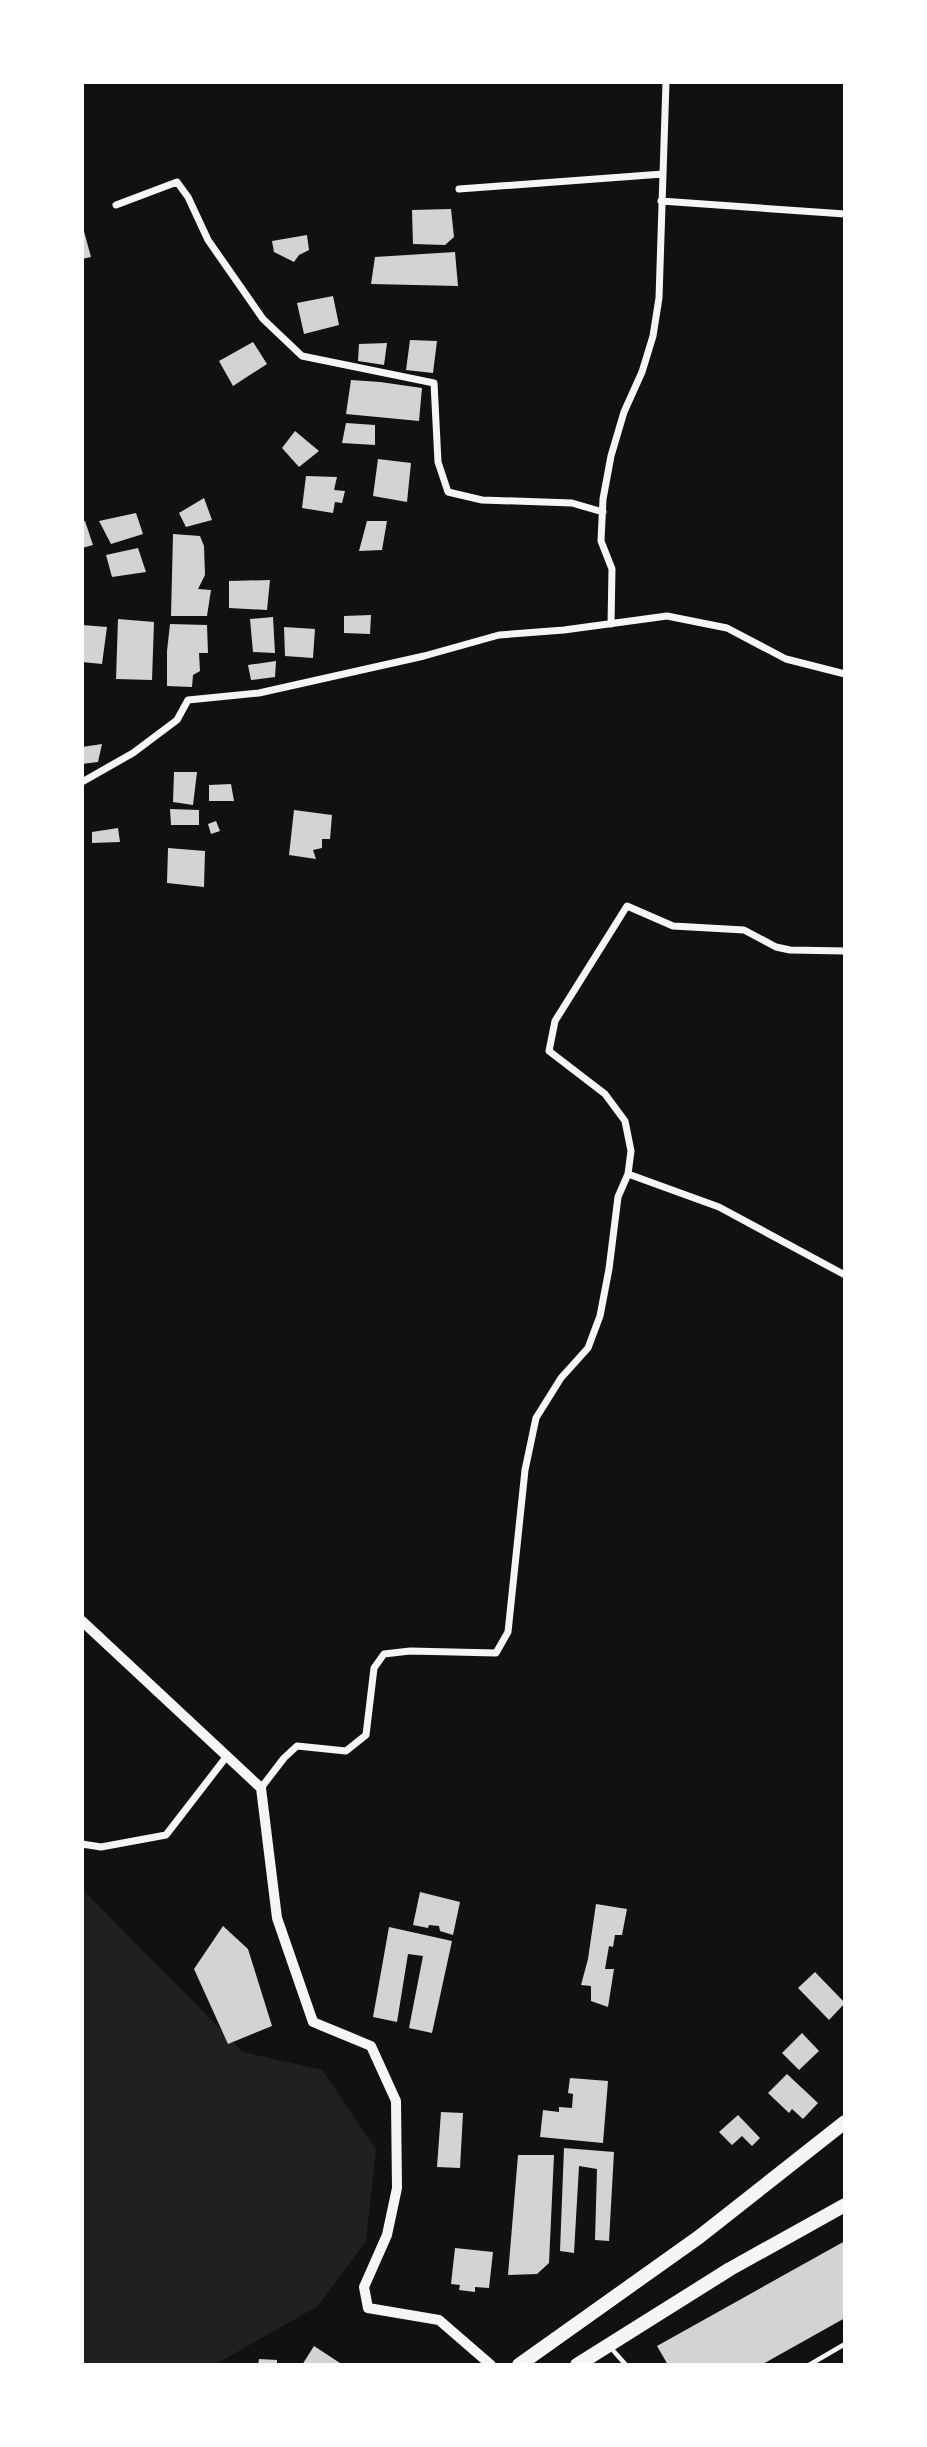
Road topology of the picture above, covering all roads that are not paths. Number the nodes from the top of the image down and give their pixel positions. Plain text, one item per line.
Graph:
1 (666, 82) edge
2 (663, 174) junction
3 (459, 189) dead end
4 (661, 201) junction
5 (116, 205) dead end
6 (845, 214) edge
7 (603, 512) junction
8 (611, 624) junction
9 (845, 674) edge
10 (82, 782) edge
11 (845, 950) edge
12 (628, 1174) junction
13 (845, 1275) edge
14 (82, 1621) edge
15 (227, 1756) junction
16 (261, 1788) junction
17 (82, 1844) edge
18 (845, 2122) edge
19 (845, 2205) edge
20 (845, 2344) edge
21 (607, 2345) junction
22 (491, 2365) edge
23 (519, 2365) edge
24 (577, 2365) edge
25 (626, 2365) edge
26 (809, 2365) edge

1 - 2 street
2 - 3 street
2 - 4 street
4 - 6 street
4 - 7 street
5 - 7 street
7 - 8 street
8 - 9 street
8 - 10 street
11 - 12 street
12 - 13 street
12 - 16 street
14 - 15 street
15 - 16 street
15 - 17 street
16 - 22 street
18 - 23 highway
19 - 21 highway
20 - 26 lane
21 - 24 highway
21 - 25 lane

